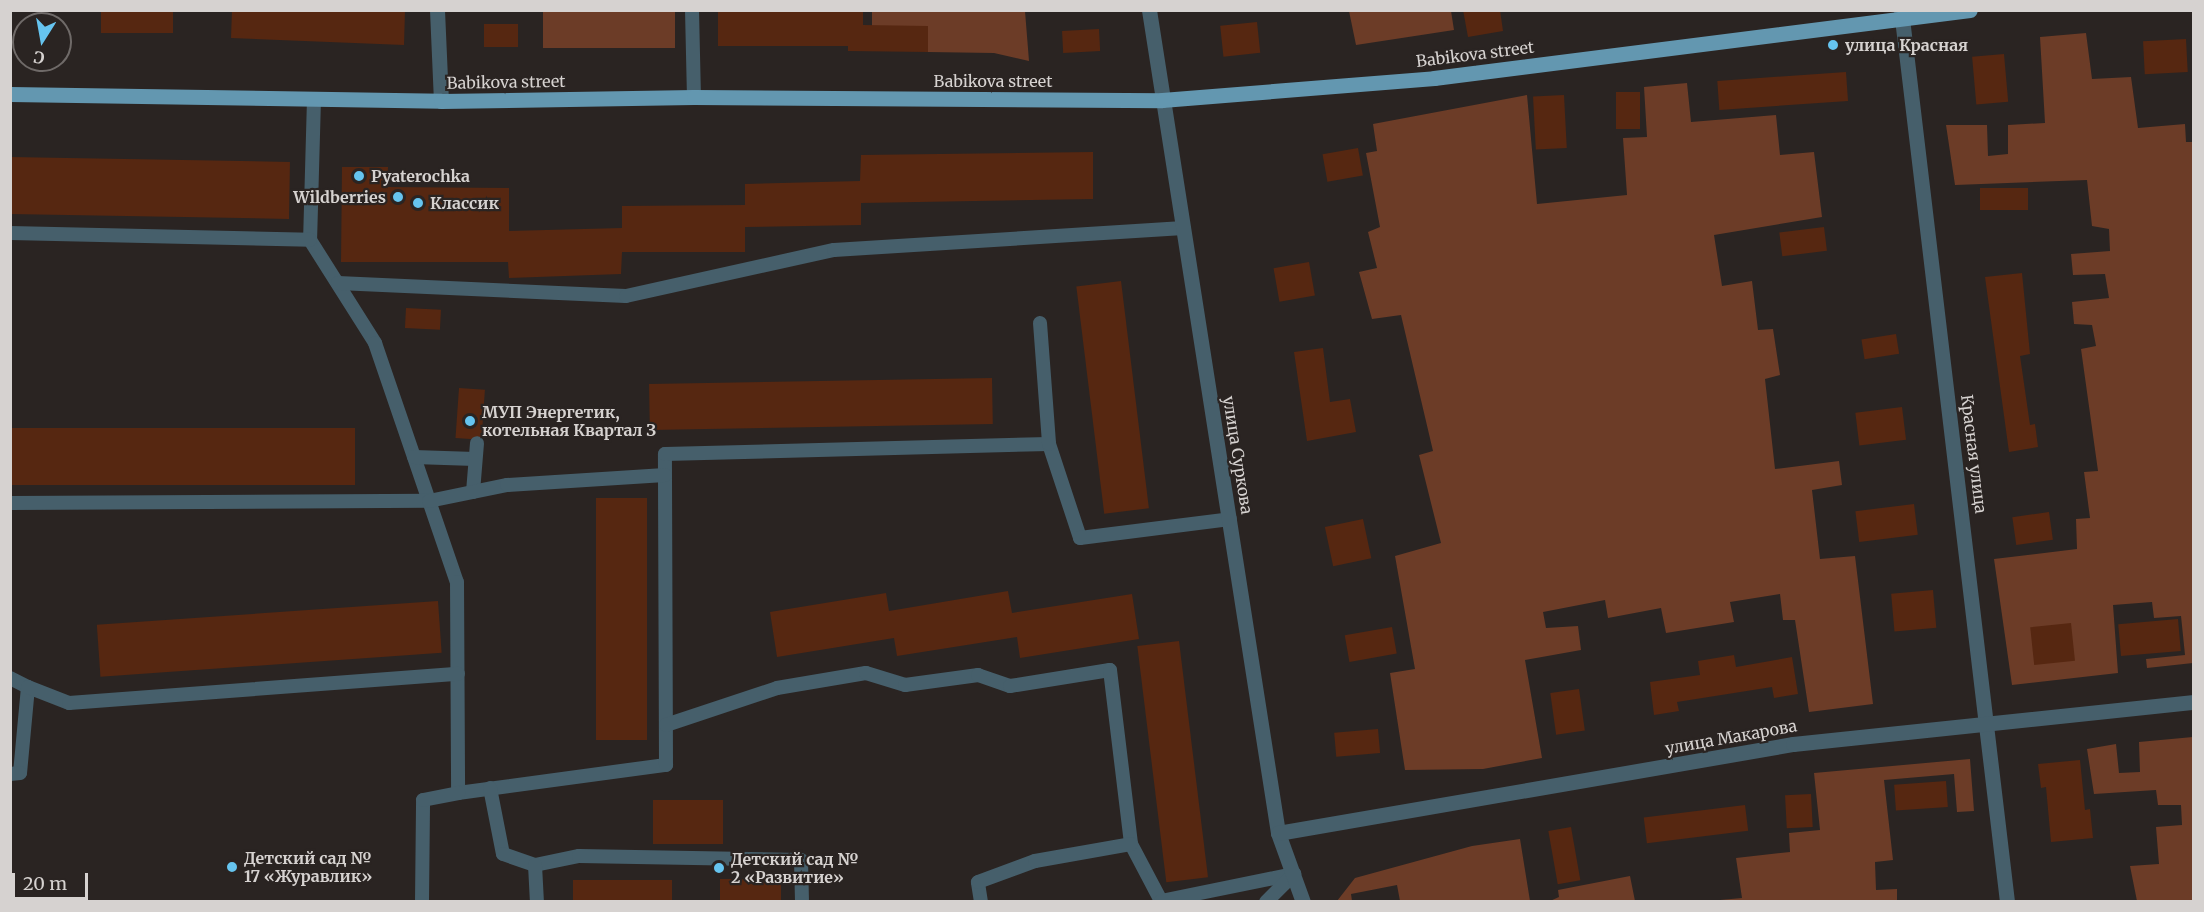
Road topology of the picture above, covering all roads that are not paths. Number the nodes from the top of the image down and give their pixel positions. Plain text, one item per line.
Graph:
1 (437, 10) edge
2 (692, 10) edge
3 (1149, 10) edge
4 (1970, 10) edge
5 (1902, 15) edge
6 (10, 94) edge
7 (694, 97) junction
8 (314, 99) junction
9 (1162, 100) junction
10 (441, 101) junction
11 (1183, 228) junction
12 (10, 233) edge
13 (310, 240) junction
14 (338, 283) junction
15 (1040, 323) dead end
16 (477, 444) dead end
17 (1049, 444) junction
18 (414, 457) junction
19 (476, 459) junction
20 (665, 475) junction
21 (473, 492) junction
22 (429, 501) junction
23 (10, 503) edge
24 (1230, 519) junction
25 (458, 674) junction
26 (10, 678) edge
27 (28, 687) junction
28 (2193, 702) edge
29 (1989, 722) junction
30 (666, 725) junction
31 (10, 774) edge
32 (490, 788) junction
33 (458, 793) junction
34 (1278, 833) junction
35 (1131, 844) junction
36 (535, 865) junction
37 (1294, 874) junction
38 (422, 902) edge
39 (537, 902) edge
40 (802, 902) edge
41 (981, 902) edge
42 (1266, 902) edge
43 (1303, 902) edge
44 (2007, 902) edge

1 - 10 street
2 - 7 lane
3 - 9 street, улица Суркова
4 - 5 main road, Babikova street
5 - 9 main road, Babikova street
5 - 29 street, Красная улица
6 - 8 main road, Babikova street
7 - 9 main road, Babikova street
7 - 10 main road, Babikova street
8 - 10 main road, Babikova street
8 - 13 lane
9 - 11 street, улица Суркова
11 - 14 lane
11 - 24 street, улица Суркова
12 - 13 lane
13 - 14 lane
14 - 18 lane
15 - 17 lane
16 - 19 lane
17 - 20 lane
17 - 24 lane
18 - 19 lane
18 - 22 lane
19 - 21 lane
20 - 21 lane
20 - 30 lane
21 - 22 lane
22 - 23 lane
22 - 25 lane
24 - 34 street, улица Суркова
25 - 27 lane
25 - 33 lane
26 - 27 lane
27 - 31 lane
28 - 29 street, улица Макарова
29 - 34 street, улица Макарова
29 - 44 street, Красная улица
30 - 32 lane
30 - 35 lane
32 - 33 lane
32 - 36 lane
33 - 38 lane
34 - 37 street, улица Суркова
35 - 37 lane
35 - 41 lane
36 - 39 lane
36 - 40 lane
37 - 42 lane
37 - 43 street, улица Суркова

